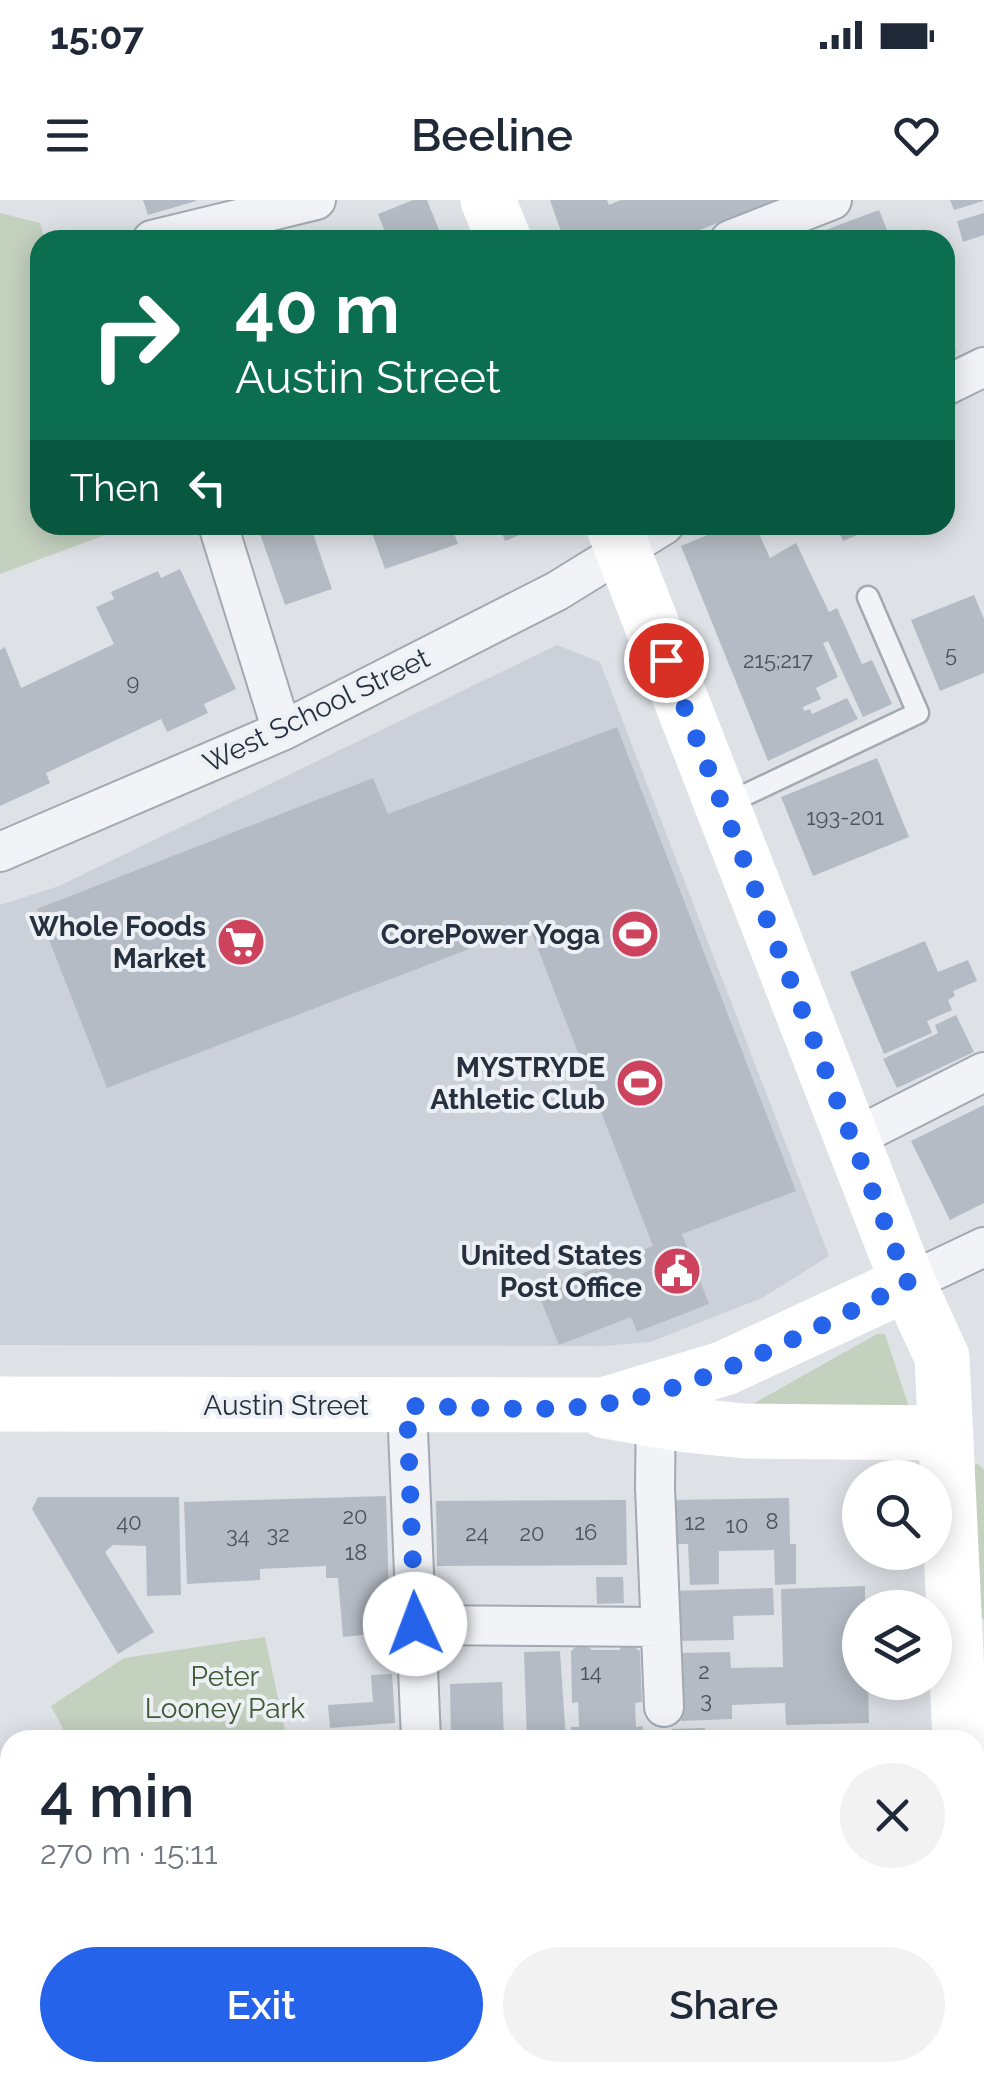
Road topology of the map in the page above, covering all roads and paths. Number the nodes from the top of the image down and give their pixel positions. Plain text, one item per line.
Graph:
1 (316, 200) edge
2 (488, 200) edge
3 (832, 200) edge
4 (193, 230) edge
5 (500, 230) edge
6 (756, 230) edge
7 (984, 367) edge
8 (955, 381) edge
9 (221, 535) edge
10 (633, 535) edge
11 (634, 535) edge
12 (868, 597) dead end
13 (282, 731) junction
14 (722, 806) junction
15 (0, 852) edge
16 (984, 1072) edge
17 (852, 1139) junction
18 (984, 1247) edge
19 (908, 1283) junction
20 (0, 1404) edge
21 (407, 1406) junction
22 (656, 1406) junction
23 (965, 1424) edge
24 (415, 1624) junction
25 (660, 1627) junction
26 (664, 1706) dead end
27 (420, 1730) edge
28 (960, 1730) edge

1 - 4 street
2 - 5 main road
3 - 6 street
7 - 8 street
9 - 13 street
10 - 13 street, West School Street
11 - 14 main road
12 - 14 lane
13 - 15 street, West School Street
14 - 17 main road
16 - 17 street
17 - 19 main road
18 - 19 street
19 - 22 main road, Austin Street
19 - 23 main road
20 - 21 main road, Austin Street
21 - 22 main road, Austin Street
21 - 24 street
22 - 23 main road
22 - 25 street
23 - 28 main road
24 - 25 street
24 - 27 street
25 - 26 street

